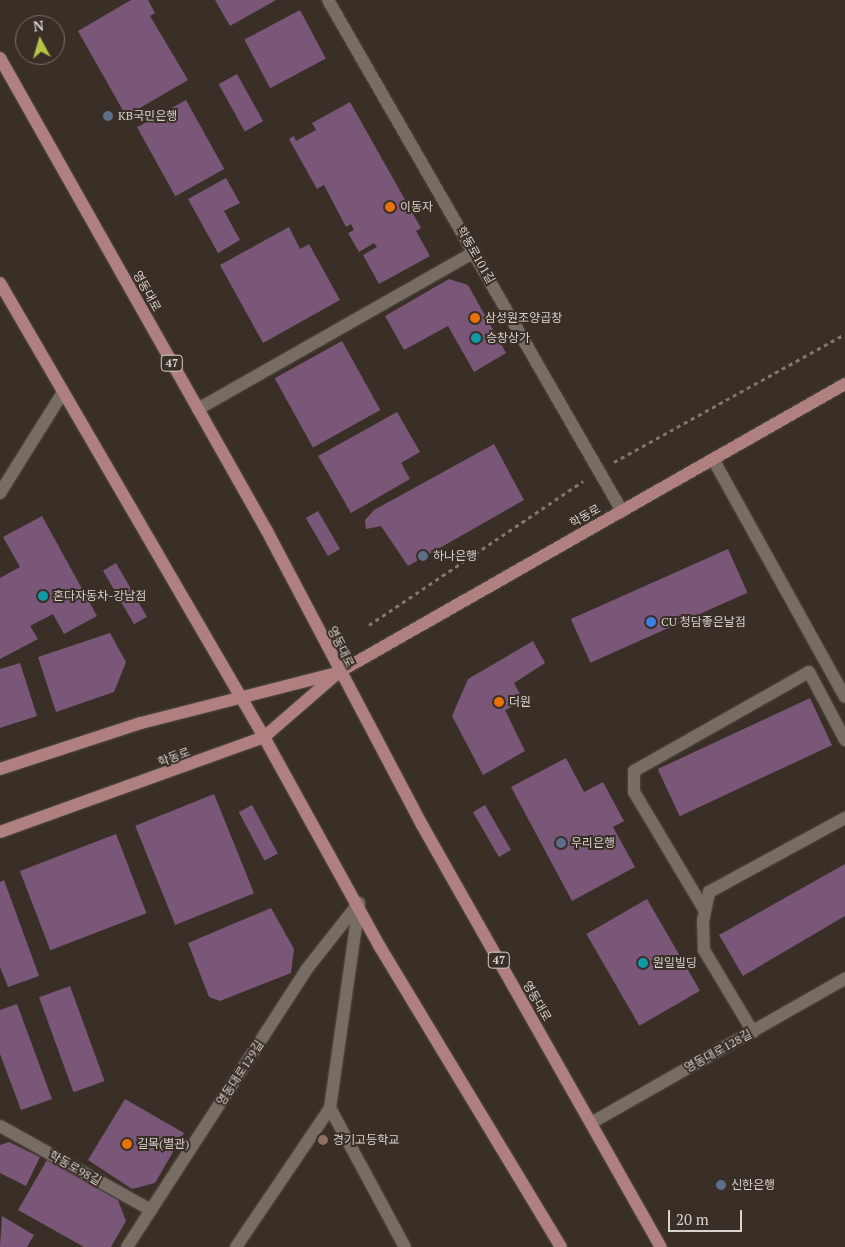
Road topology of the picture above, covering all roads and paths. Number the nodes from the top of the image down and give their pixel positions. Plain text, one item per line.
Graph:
1 (328, 0) edge
2 (0, 58) edge
3 (474, 252) junction
4 (0, 283) edge
5 (845, 384) edge
6 (63, 392) junction
7 (198, 409) junction
8 (714, 459) junction
9 (0, 492) edge
10 (622, 511) junction
11 (339, 672) junction
12 (237, 697) junction
13 (845, 697) edge
14 (264, 737) junction
15 (845, 740) edge
16 (0, 769) edge
17 (845, 818) edge
18 (0, 832) edge
19 (359, 903) junction
20 (705, 911) junction
21 (845, 979) edge
22 (753, 1032) junction
23 (330, 1108) junction
24 (591, 1123) junction
25 (0, 1126) edge
26 (151, 1210) junction
27 (127, 1247) edge
28 (236, 1247) edge
29 (405, 1247) edge
30 (561, 1247) edge
31 (661, 1247) edge

1 - 3 street, 학동로101길
2 - 7 main road, 영동대로 / 47
3 - 7 street
3 - 10 street, 학동로101길
4 - 6 main road
5 - 8 main road, 학동로
6 - 9 street
6 - 12 main road
7 - 11 main road, 영동대로 / 47
8 - 10 main road, 학동로
8 - 13 street
10 - 11 main road, 학동로
11 - 12 main road, 학동로
11 - 14 main road, 학동로
11 - 24 main road, 영동대로 / 47
12 - 14 main road
12 - 16 main road, 학동로
14 - 18 main road, 학동로
14 - 19 main road
15 - 20 street
17 - 20 street
19 - 23 street
19 - 26 street, 영동대로129길
19 - 30 main road
20 - 22 street
21 - 22 street, 영동대로128길
22 - 24 street, 영동대로128길
23 - 28 street
23 - 29 street
24 - 31 main road, 영동대로 / 47
25 - 26 street, 학동로98길
26 - 27 street, 영동대로129길

